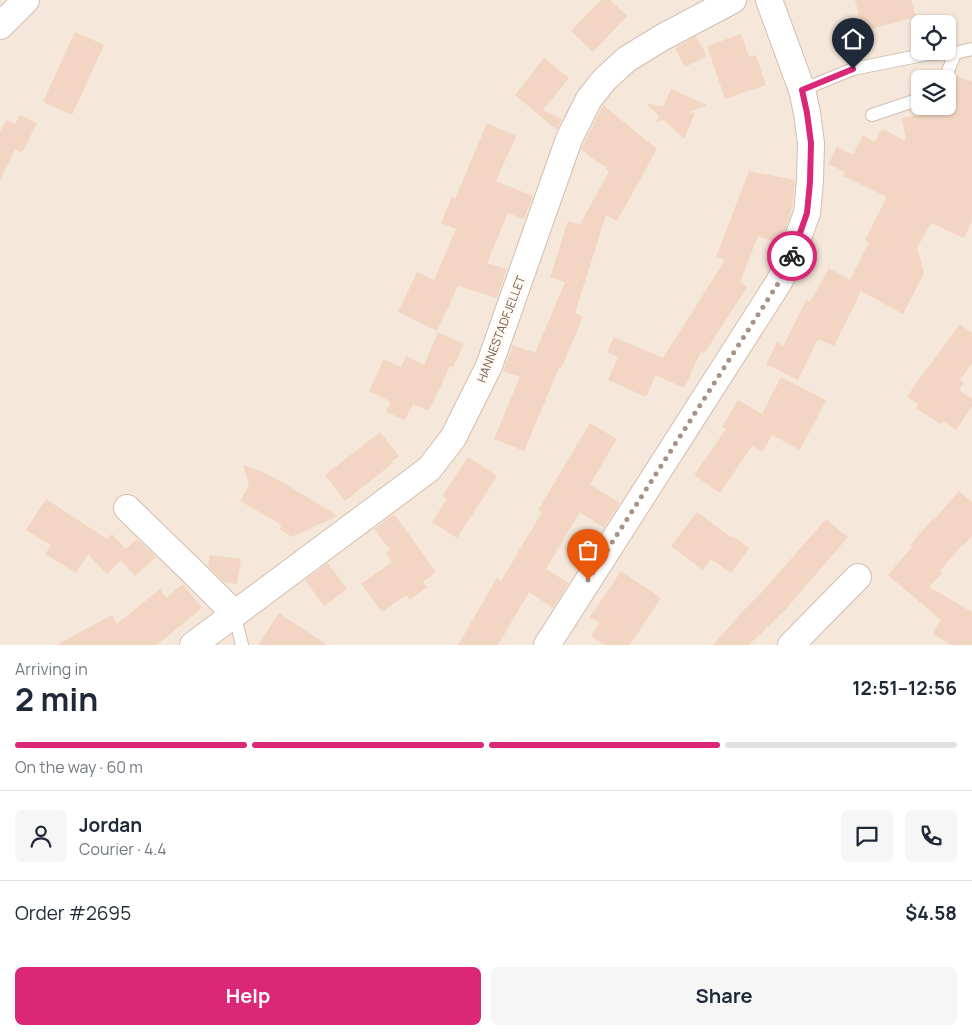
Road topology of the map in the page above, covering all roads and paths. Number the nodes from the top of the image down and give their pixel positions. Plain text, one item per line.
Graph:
1 (26, 0) edge
2 (733, 0) edge
3 (769, 0) edge
4 (0, 26) edge
5 (972, 49) edge
6 (956, 53) edge
7 (911, 57) edge
8 (802, 90) junction
9 (911, 103) edge
10 (872, 114) dead end
11 (127, 508) dead end
12 (858, 578) dead end
13 (234, 613) junction
14 (193, 645) edge
15 (242, 645) edge
16 (547, 645) edge
17 (791, 645) edge

1 - 4 street
2 - 13 street, HANNESTADFJELLET
3 - 8 street
5 - 6 lane
7 - 8 lane
8 - 16 street
9 - 10 lane
11 - 13 street
12 - 17 street
13 - 14 street, HANNESTADFJELLET
13 - 15 lane

